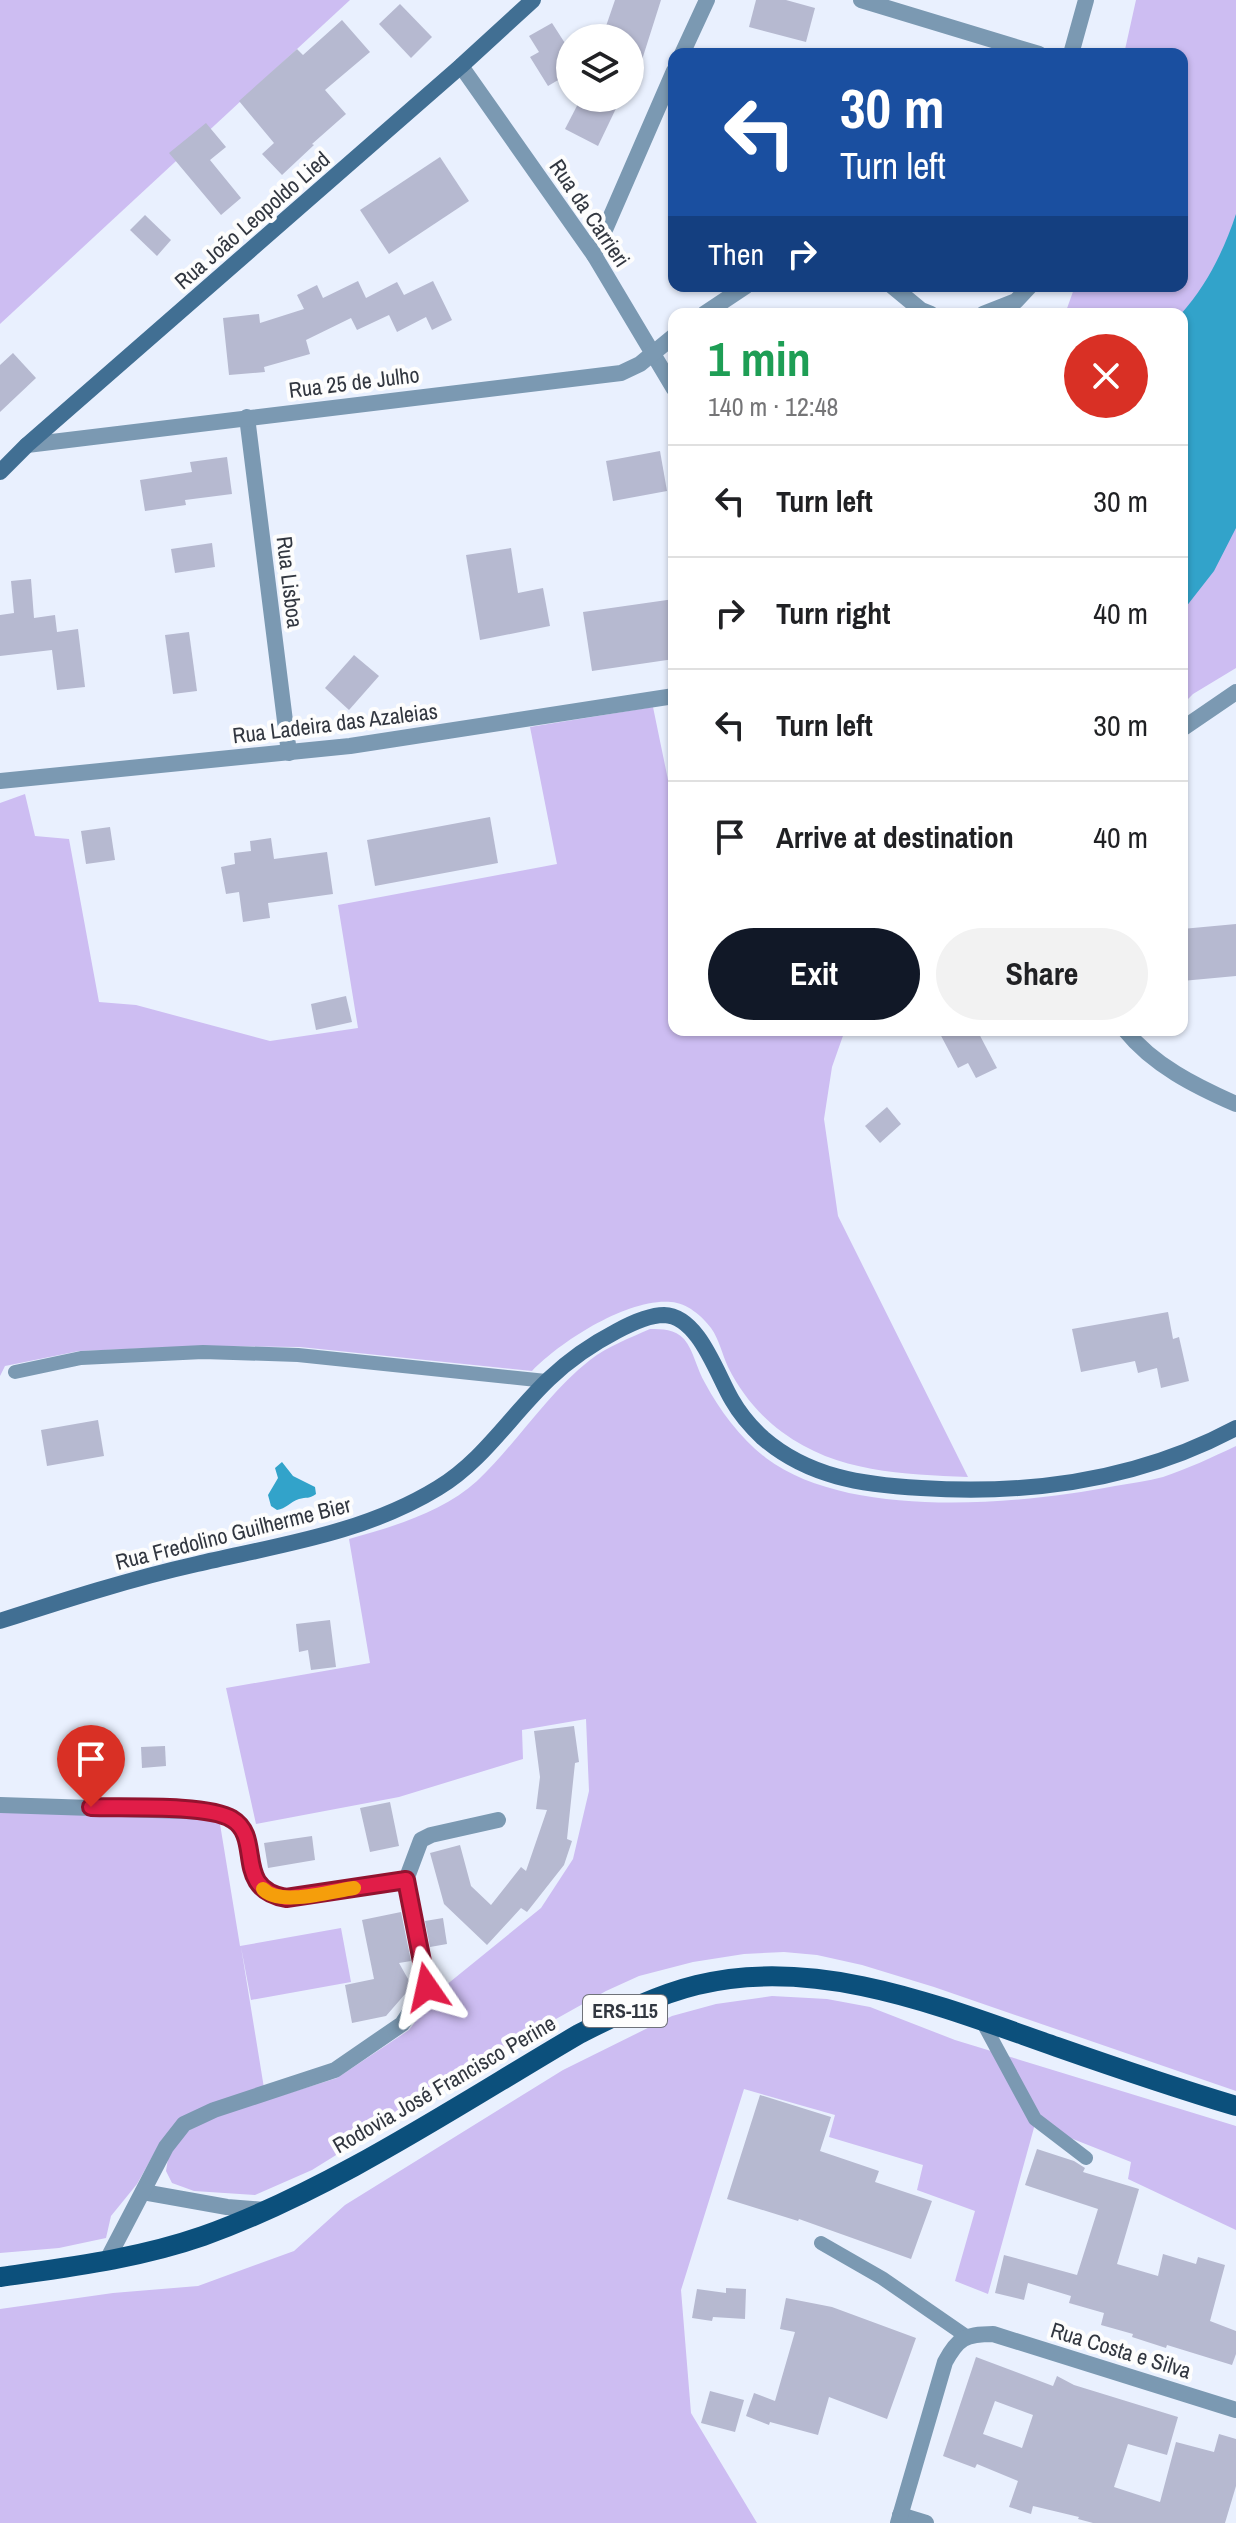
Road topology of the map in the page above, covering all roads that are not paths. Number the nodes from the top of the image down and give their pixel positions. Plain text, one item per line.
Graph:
1 (533, 0) edge
2 (707, 0) edge
3 (861, 0) edge
4 (1086, 0) edge
5 (685, 48) edge
6 (1019, 48) edge
7 (1073, 48) edge
8 (461, 66) junction
9 (668, 85) edge
10 (594, 255) junction
11 (737, 292) edge
12 (899, 292) edge
13 (1024, 292) edge
14 (713, 308) edge
15 (919, 308) edge
16 (998, 308) edge
17 (668, 341) edge
18 (652, 354) junction
19 (668, 379) edge
20 (247, 417) junction
21 (27, 445) junction
22 (0, 472) edge
23 (1236, 692) edge
24 (668, 697) edge
25 (1188, 725) edge
26 (289, 753) junction
27 (0, 781) edge
28 (1131, 1036) edge
29 (1236, 1104) edge
30 (15, 1372) dead end
31 (546, 1381) junction
32 (1236, 1428) edge
33 (0, 1621) edge
34 (0, 1805) edge
35 (498, 1820) dead end
36 (406, 1880) junction
37 (982, 2021) junction
38 (1236, 2106) edge
39 (1086, 2158) dead end
40 (143, 2192) junction
41 (265, 2210) junction
42 (821, 2243) dead end
43 (106, 2262) junction
44 (0, 2277) edge
45 (966, 2336) junction
46 (1236, 2410) edge
47 (899, 2519) edge
48 (926, 2523) edge

1 - 8 street, Rua João Leopoldo Lied
2 - 5 street
3 - 6 street
4 - 7 street
8 - 10 street, Rua da Carrieri
8 - 21 street, Rua João Leopoldo Lied
9 - 10 street
10 - 18 street, Rua da Carrieri
11 - 14 street
12 - 15 street
13 - 16 street
17 - 18 street, Rua 25 de Julho
18 - 19 street, Rua da Carrieri
18 - 20 street, Rua 25 de Julho
20 - 21 street, Rua 25 de Julho
20 - 26 street, Rua Lisboa
21 - 22 street, Rua João Leopoldo Lied
23 - 25 street
24 - 26 street, Rua Ladeira das Azaleias
26 - 27 street, Rua Ladeira das Azaleias
28 - 29 street
30 - 31 lane
31 - 32 street, Rua Fredolino Guilherme Bier
31 - 33 street, Rua Fredolino Guilherme Bier
34 - 36 street
35 - 36 street
36 - 40 street
37 - 38 main road, Rodovia José Francisco Perine / ERS-115
37 - 39 lane
37 - 41 main road, Rodovia José Francisco Perine / ERS-115
40 - 41 street
40 - 43 street
41 - 43 main road, Rodovia José Francisco Perine / ERS-115
42 - 45 lane
43 - 44 main road, Rodovia José Francisco Perine / ERS-115
45 - 46 street, Rua Costa e Silva
45 - 47 street
47 - 48 street

